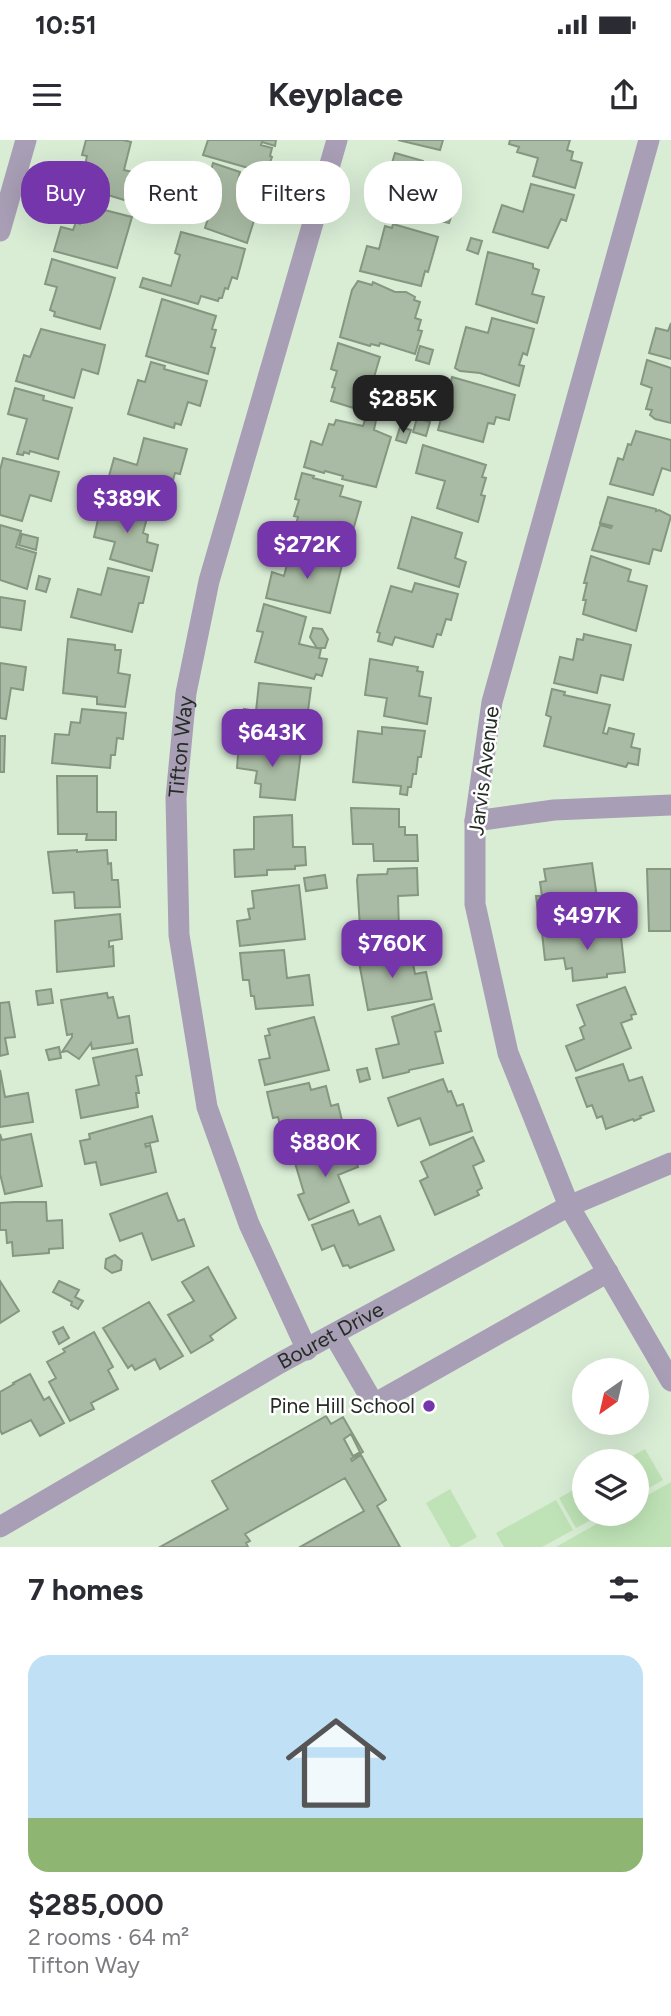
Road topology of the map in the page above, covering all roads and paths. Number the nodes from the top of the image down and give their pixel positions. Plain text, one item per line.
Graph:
1 (26, 140) edge
2 (337, 140) edge
3 (649, 140) edge
4 (0, 231) edge
5 (671, 805) edge
6 (475, 821) junction
7 (671, 1163) edge
8 (569, 1206) junction
9 (608, 1272) junction
10 (334, 1335) junction
11 (307, 1350) junction
12 (671, 1381) edge
13 (0, 1527) edge

1 - 4 street
2 - 11 street, Tifton Way
3 - 6 street, Jarvis Avenue
5 - 6 street
6 - 8 street, Jarvis Avenue
7 - 8 street, Bouret Drive
8 - 9 street, Jarvis Avenue
8 - 10 street, Bouret Drive
9 - 10 street
9 - 12 street, Jarvis Avenue
10 - 11 street, Bouret Drive
11 - 13 street, Bouret Drive

